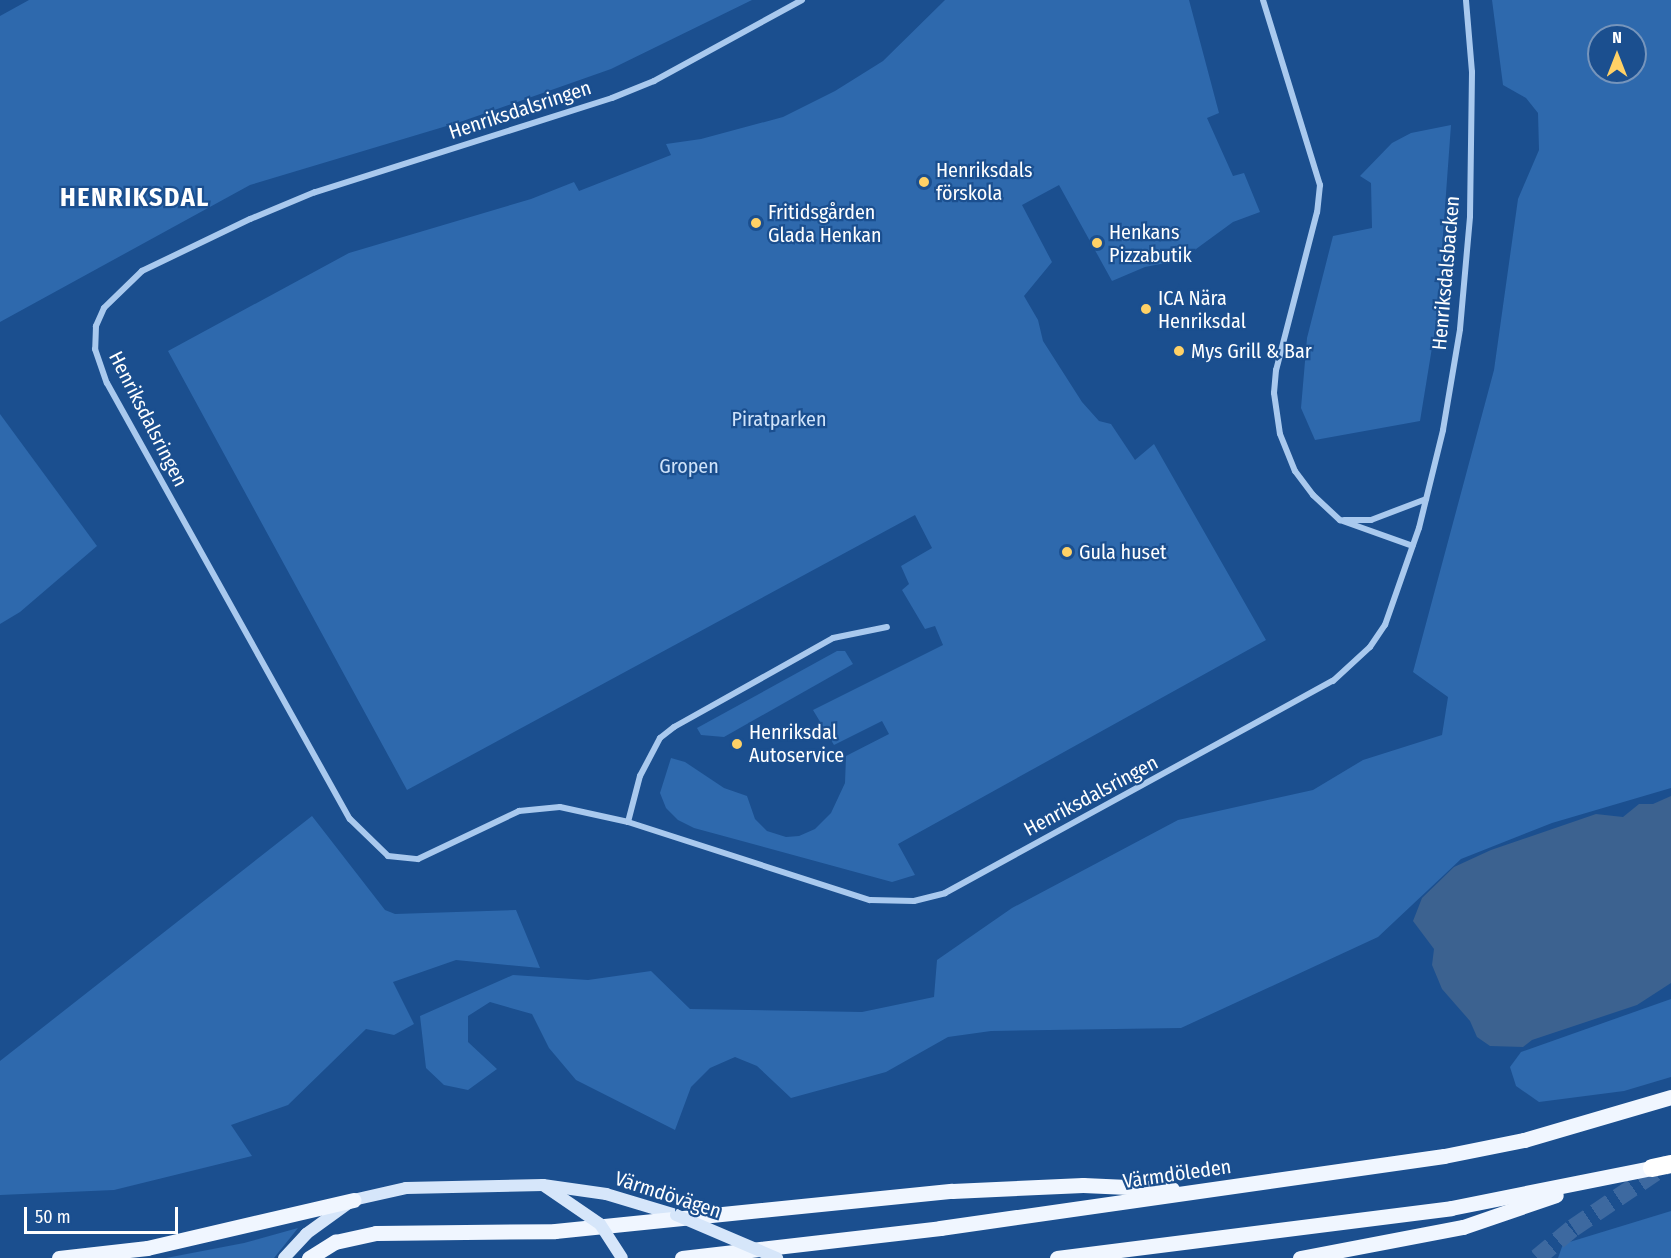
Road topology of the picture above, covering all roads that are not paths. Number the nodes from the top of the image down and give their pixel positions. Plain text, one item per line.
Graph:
1 (802, 0) edge
2 (1263, 0) edge
3 (1466, 0) edge
4 (1426, 499) junction
5 (1340, 520) junction
6 (1413, 546) junction
7 (887, 627) dead end
8 (628, 822) junction
9 (1671, 1097) edge
10 (1671, 1164) edge
11 (1652, 1168) joint
12 (1589, 1182) junction
13 (543, 1185) junction
14 (1211, 1190) junction
15 (353, 1200) junction
16 (286, 1254) edge
17 (59, 1258) edge
18 (309, 1258) edge
19 (622, 1258) edge
20 (682, 1258) edge
21 (777, 1258) edge
22 (1057, 1258) edge
23 (1300, 1258) edge

1 - 8 street, Henriksdalsringen
2 - 5 street
3 - 4 street, Henriksdalsbacken
4 - 5 street
4 - 6 street, Henriksdalsbacken
5 - 6 street
6 - 8 street, Henriksdalsringen
7 - 8 street
9 - 14 main road, Värmdöleden
10 - 11 highway
11 - 12 main road
12 - 22 main road
12 - 23 main road
13 - 15 main road, Värmdövägen
13 - 19 main road, bridge
13 - 21 main road, Värmdövägen, bridge
14 - 18 main road
14 - 20 main road, Värmdöleden
15 - 16 main road
15 - 17 main road

